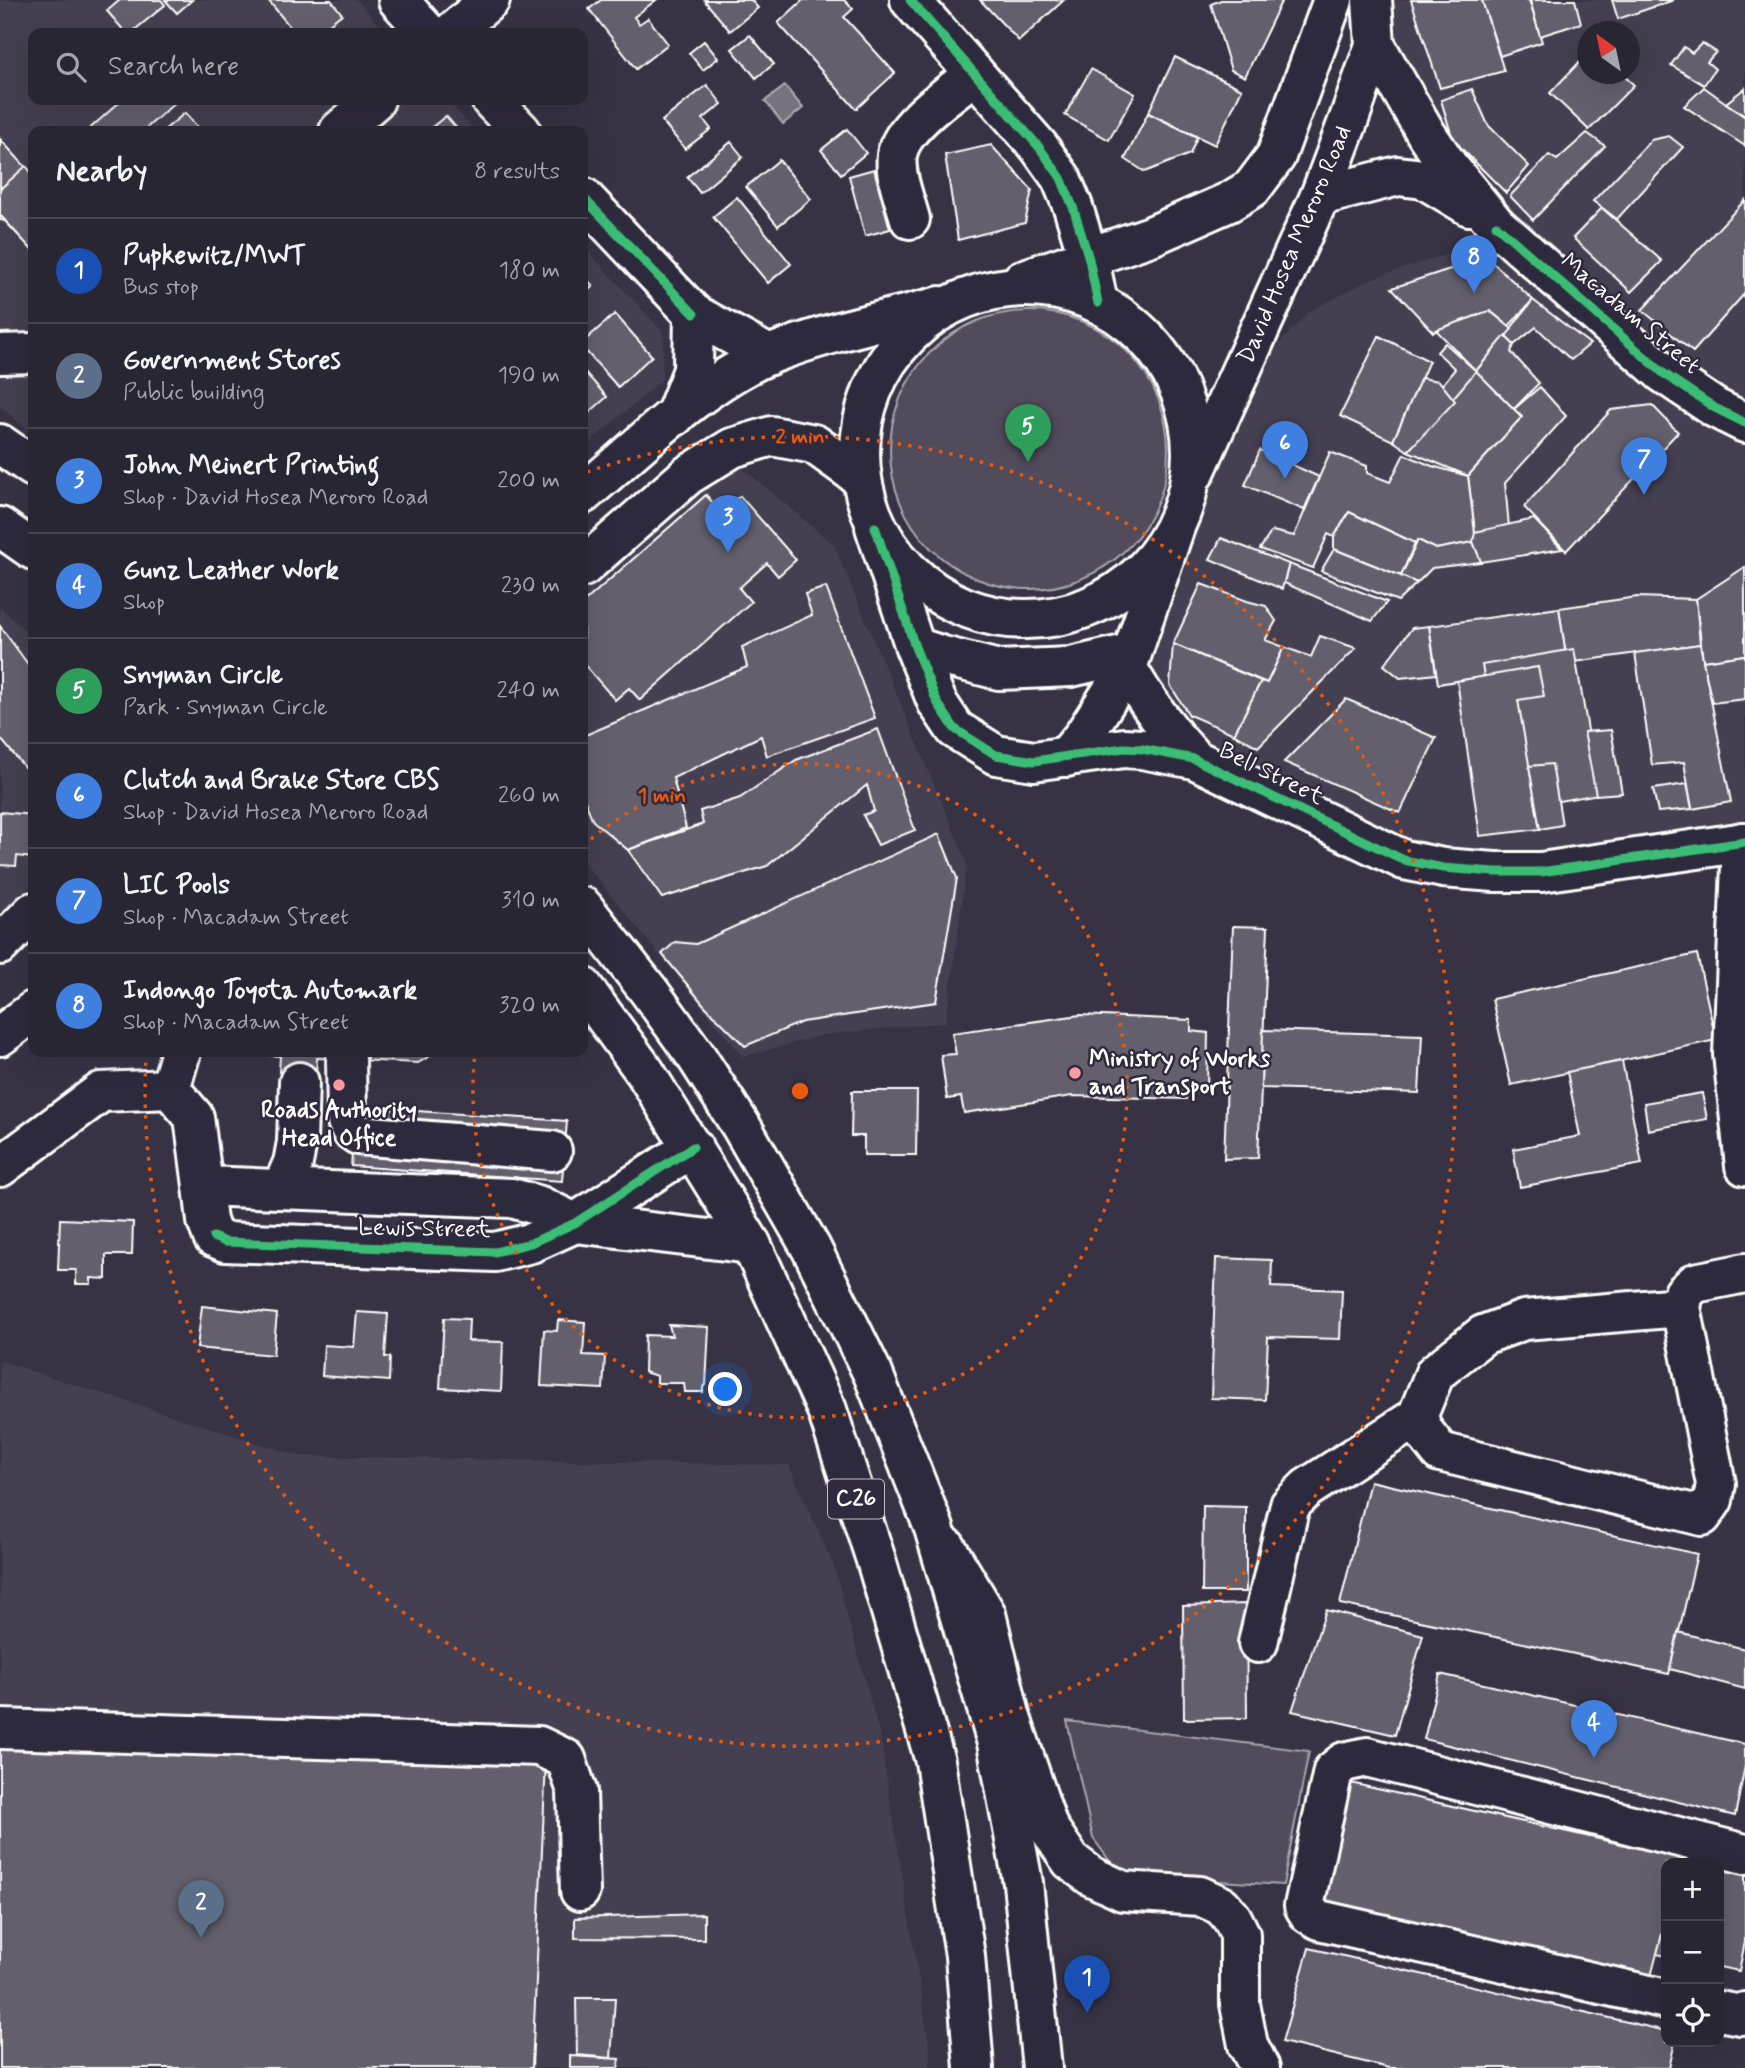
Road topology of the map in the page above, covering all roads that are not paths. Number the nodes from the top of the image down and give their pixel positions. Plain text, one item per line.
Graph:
1 (398, 0) edge
2 (490, 0) edge
3 (910, 0) edge
4 (1333, 0) edge
5 (1372, 0) edge
6 (423, 28) edge
7 (457, 28) edge
8 (1375, 45) junction
9 (975, 74) junction
10 (369, 105) edge
11 (496, 105) edge
12 (345, 126) edge
13 (515, 126) edge
14 (1320, 196) junction
15 (588, 202) edge
16 (910, 219) dead end
17 (1496, 225) junction
18 (1089, 259) junction
19 (977, 295) junction
20 (1098, 303) junction
21 (694, 314) junction
22 (28, 353) edge
23 (0, 354) edge
24 (769, 355) junction
25 (675, 416) junction
26 (1745, 423) edge
27 (0, 444) edge
28 (28, 464) edge
29 (860, 477) junction
30 (1190, 484) junction
31 (588, 490) edge
32 (875, 527) junction
33 (1175, 527) junction
34 (588, 563) edge
35 (915, 647) junction
36 (1129, 660) junction
37 (1066, 757) junction
38 (1194, 759) junction
39 (1743, 842) edge
40 (588, 913) edge
41 (28, 917) edge
42 (28, 928) edge
43 (0, 947) edge
44 (588, 993) edge
45 (28, 1015) edge
46 (0, 1036) edge
47 (180, 1057) edge
48 (346, 1059) dead end
49 (299, 1082) dead end
50 (170, 1089) junction
51 (693, 1147) junction
52 (552, 1152) dead end
53 (1745, 1166) edge
54 (0, 1167) edge
55 (203, 1186) junction
56 (282, 1188) junction
57 (575, 1223) junction
58 (751, 1244) junction
59 (1745, 1273) edge
60 (1681, 1307) junction
61 (1417, 1416) junction
62 (934, 1528) junction
63 (1258, 1643) dead end
64 (0, 1728) edge
65 (1745, 1854) edge
66 (580, 1891) dead end
67 (1661, 1998) edge
68 (1724, 2012) edge
69 (1745, 2012) edge
70 (974, 2068) edge
71 (1042, 2068) edge
72 (1260, 2068) edge

1 - 6 main road
2 - 7 main road
3 - 9 main road
4 - 18 main road
5 - 8 main road, David Hosea Meroro Road
8 - 14 main road, David Hosea Meroro Road
8 - 17 main road
9 - 16 main road
9 - 18 main road
10 - 12 main road
11 - 13 main road
14 - 17 main road
14 - 30 main road, David Hosea Meroro Road
15 - 21 main road
17 - 26 main road, Macadam Street
18 - 19 main road
18 - 20 main road
19 - 20 main road
19 - 24 main road
19 - 29 main road, Bell Street
20 - 30 main road
21 - 24 main road
21 - 25 main road
22 - 23 main road
24 - 25 main road
25 - 31 main road
27 - 28 main road
29 - 32 main road, Bell Street
29 - 34 main road
30 - 33 main road
32 - 33 main road
32 - 35 main road, Bell Street
33 - 36 main road
35 - 36 main road
35 - 37 main road, Bell Street
36 - 37 main road
36 - 38 main road
37 - 38 main road, Bell Street
38 - 39 main road, Bell Street
39 - 53 main road
40 - 62 main road, C26
41 - 43 main road
42 - 43 main road
44 - 51 main road, C26
45 - 46 main road
47 - 50 main road
48 - 52 main road
49 - 56 main road
50 - 54 main road
50 - 55 main road
51 - 57 main road, Lewis Street
51 - 58 main road, C26
55 - 56 main road
55 - 57 main road, Lewis Street
56 - 57 main road
57 - 58 main road
58 - 70 main road, C26
59 - 60 main road
60 - 61 main road
60 - 61 main road
61 - 63 main road
62 - 71 main road, C26
62 - 72 main road
64 - 66 main road
65 - 67 main road
68 - 69 main road

